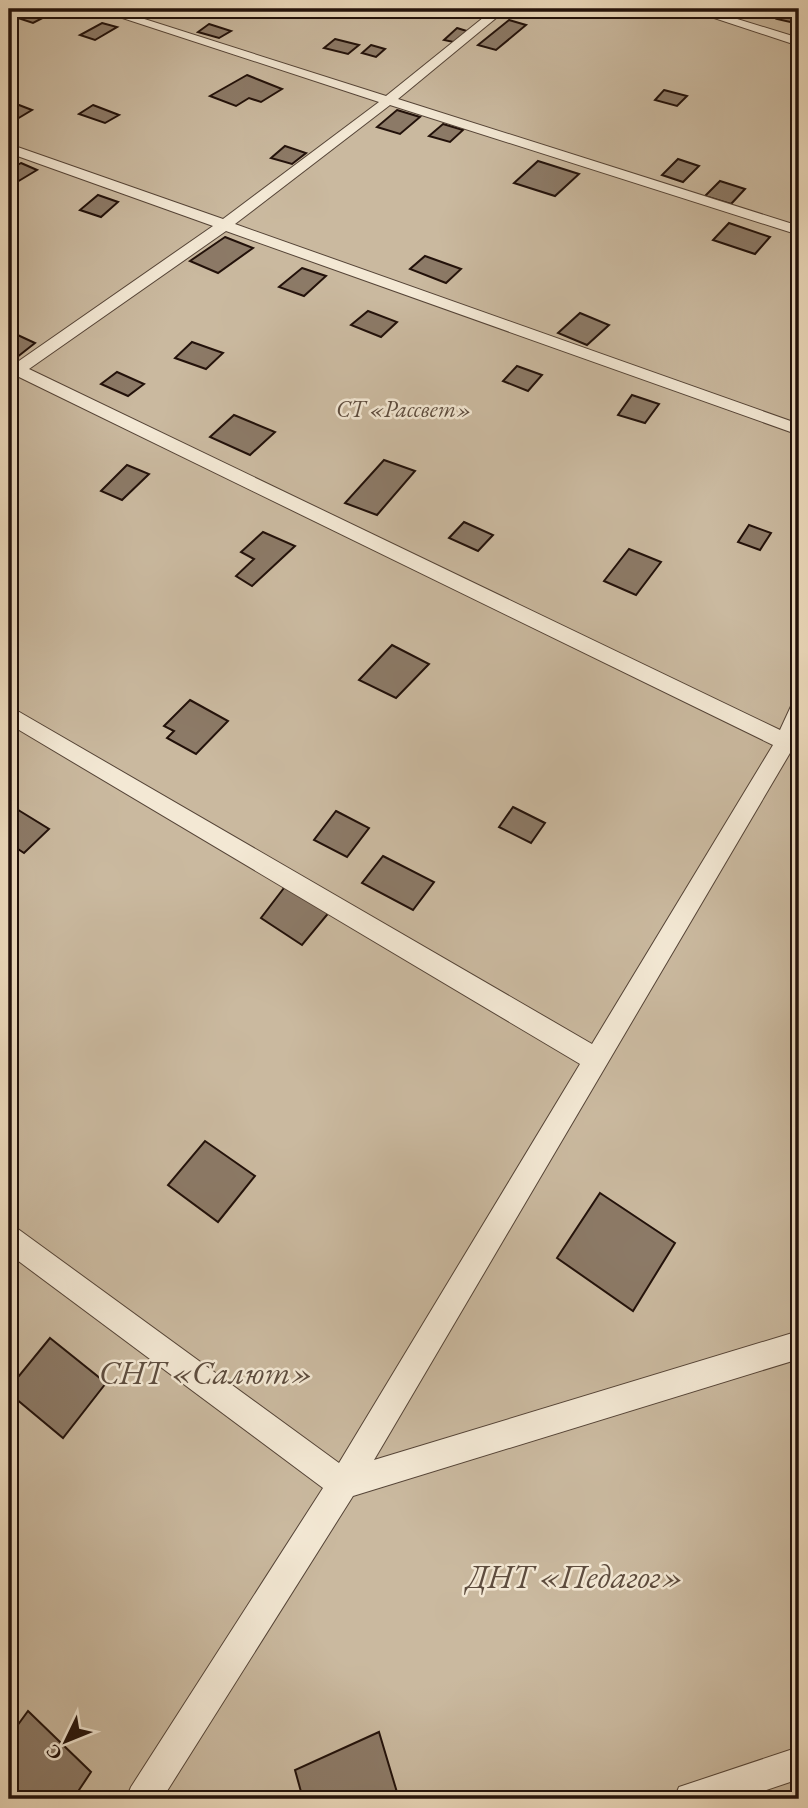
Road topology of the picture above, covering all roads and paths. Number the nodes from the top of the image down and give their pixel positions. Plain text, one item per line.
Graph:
1 (101, 9) edge
2 (501, 9) edge
3 (693, 9) edge
4 (799, 42) edge
5 (389, 100) junction
6 (9, 148) edge
7 (223, 226) junction
8 (799, 231) edge
9 (12, 370) edge
10 (799, 430) edge
11 (799, 709) edge
12 (9, 714) edge
13 (793, 744) edge
14 (596, 1060) junction
15 (9, 1238) edge
16 (799, 1345) edge
17 (344, 1484) junction
18 (799, 1763) edge
19 (143, 1799) edge
20 (691, 1799) edge

1 - 5 lane
2 - 5 lane
3 - 4 lane
5 - 7 lane
5 - 8 lane
6 - 7 lane
7 - 9 lane
7 - 10 lane
9 - 13 lane
11 - 13 lane
12 - 14 lane
13 - 14 lane
14 - 17 lane
15 - 17 lane
16 - 17 lane
17 - 19 lane
18 - 20 lane

